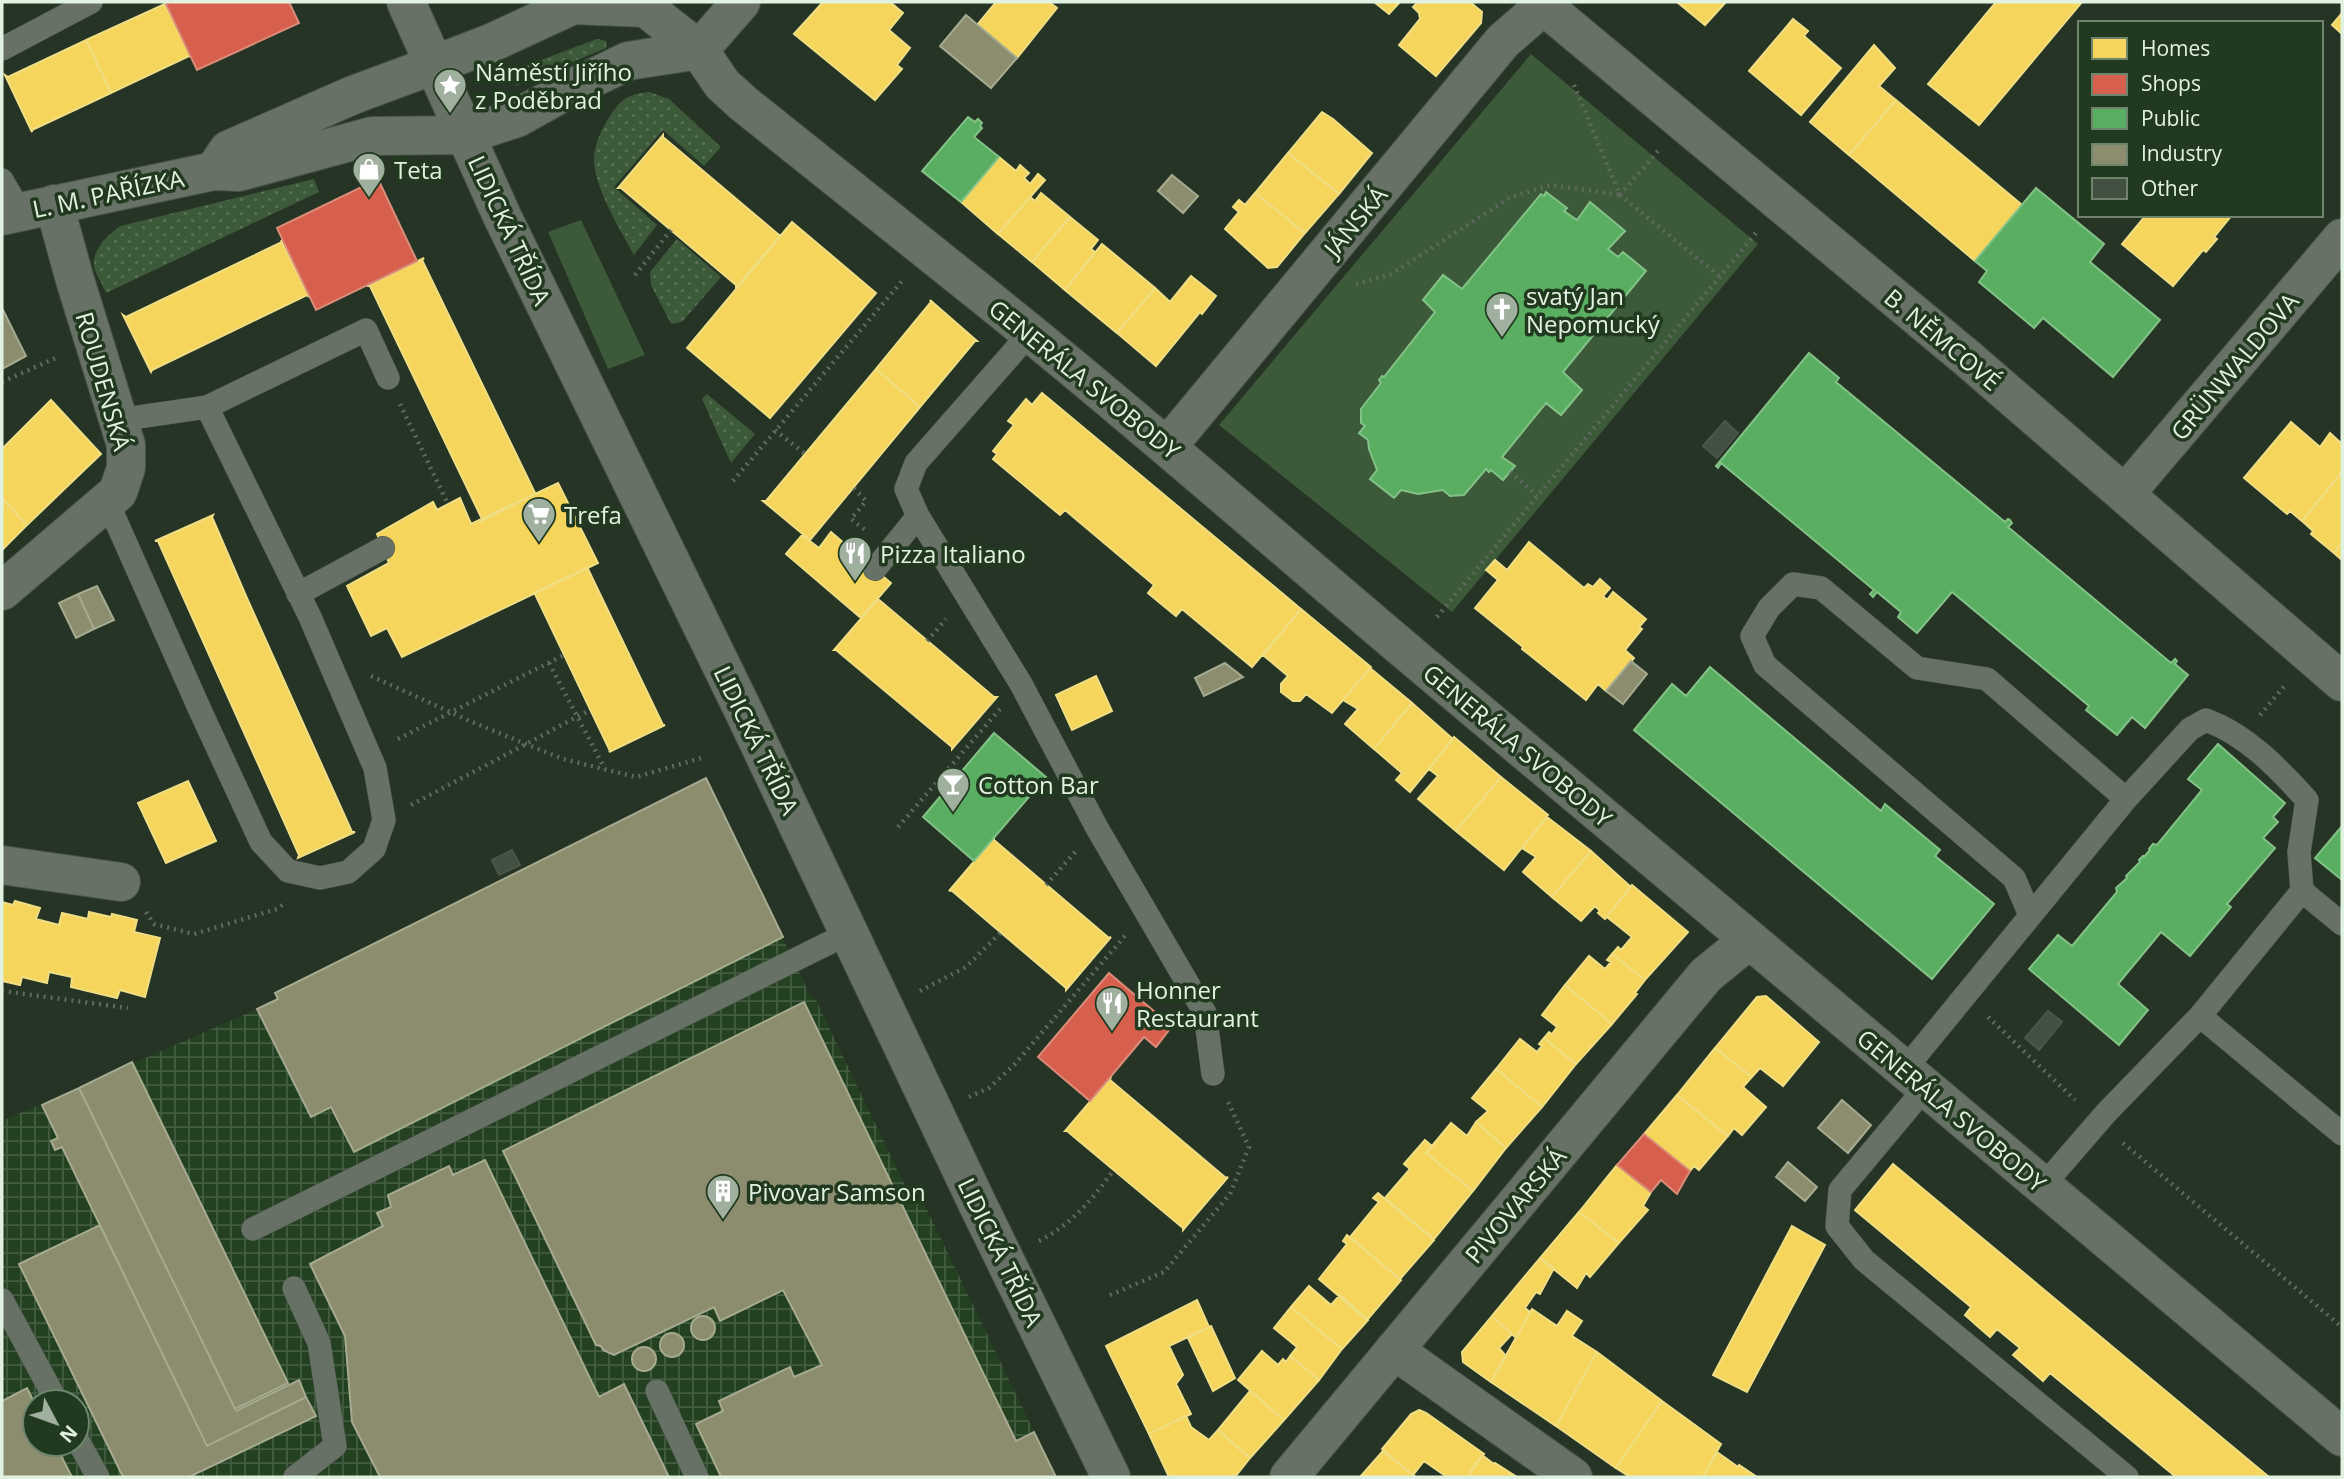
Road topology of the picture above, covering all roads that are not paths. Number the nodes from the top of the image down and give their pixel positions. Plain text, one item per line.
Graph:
1 (92, 2) edge
2 (406, 2) edge
3 (741, 2) edge
4 (1544, 3) edge
5 (2, 49) edge
6 (699, 50) junction
7 (434, 65) junction
8 (465, 135) junction
9 (214, 171) junction
10 (20, 203) edge
11 (2342, 238) edge
12 (1030, 333) junction
13 (388, 378) road end
14 (207, 407) junction
15 (118, 420) junction
16 (1167, 447) junction
17 (2125, 494) junction
18 (107, 501) junction
19 (918, 516) junction
20 (383, 548) dead end
21 (875, 569) dead end
22 (11, 584) edge
23 (298, 594) junction
24 (2342, 682) edge
25 (2126, 799) junction
26 (2, 865) edge
27 (121, 882) road end
28 (2302, 891) junction
29 (2030, 915) junction
30 (2342, 924) edge
31 (849, 933) junction
32 (1749, 940) junction
33 (2200, 1016) junction
34 (1213, 1074) road end
35 (1916, 1078) junction
36 (2342, 1134) edge
37 (2042, 1187) junction
38 (253, 1229) dead end
39 (294, 1288) dead end
40 (2, 1300) edge
41 (1394, 1350) junction
42 (49, 1388) edge
43 (657, 1391) dead end
44 (2342, 1437) edge
45 (88, 1458) edge
46 (98, 1477) edge
47 (295, 1477) edge
48 (697, 1477) edge
49 (1111, 1477) edge
50 (1289, 1477) edge
51 (1573, 1477) edge
52 (2127, 1477) edge

1 - 5 lane
2 - 7 street, LIDICKÁ TŘÍDA
3 - 6 street
4 - 16 street, JÁNSKÁ
4 - 17 street, B. NĚMCOVÉ
6 - 7 street, GENERÁLA SVOBODY
6 - 8 street, L. M. PAŘÍZKA
6 - 12 street, GENERÁLA SVOBODY
7 - 8 street, LIDICKÁ TŘÍDA
7 - 9 street, GENERÁLA SVOBODY
8 - 9 street, L. M. PAŘÍZKA
8 - 31 street, LIDICKÁ TŘÍDA
9 - 10 street, L. M. PAŘÍZKA
10 - 15 street, ROUDENSKÁ
11 - 17 street, GRÜNWALDOVA
12 - 16 street, GENERÁLA SVOBODY
12 - 19 lane
13 - 14 lane
14 - 15 lane
14 - 23 lane
15 - 18 street, ROUDENSKÁ
16 - 32 street, GENERÁLA SVOBODY
17 - 24 street, B. NĚMCOVÉ
18 - 22 street, ROUDENSKÁ
18 - 23 lane
19 - 21 lane
19 - 34 lane
20 - 23 lane
25 - 28 lane
25 - 29 lane
25 - 29 lane
26 - 27 street
28 - 30 lane
28 - 33 lane
29 - 35 lane
31 - 38 lane
31 - 49 street, LIDICKÁ TŘÍDA
32 - 35 street, GENERÁLA SVOBODY
32 - 41 street, PIVOVARSKÁ
33 - 36 lane
33 - 37 lane
35 - 37 street, GENERÁLA SVOBODY
35 - 52 lane
37 - 44 street, GENERÁLA SVOBODY
39 - 47 lane
40 - 42 lane
41 - 50 street, PIVOVARSKÁ
41 - 51 street
43 - 48 lane
45 - 46 lane

